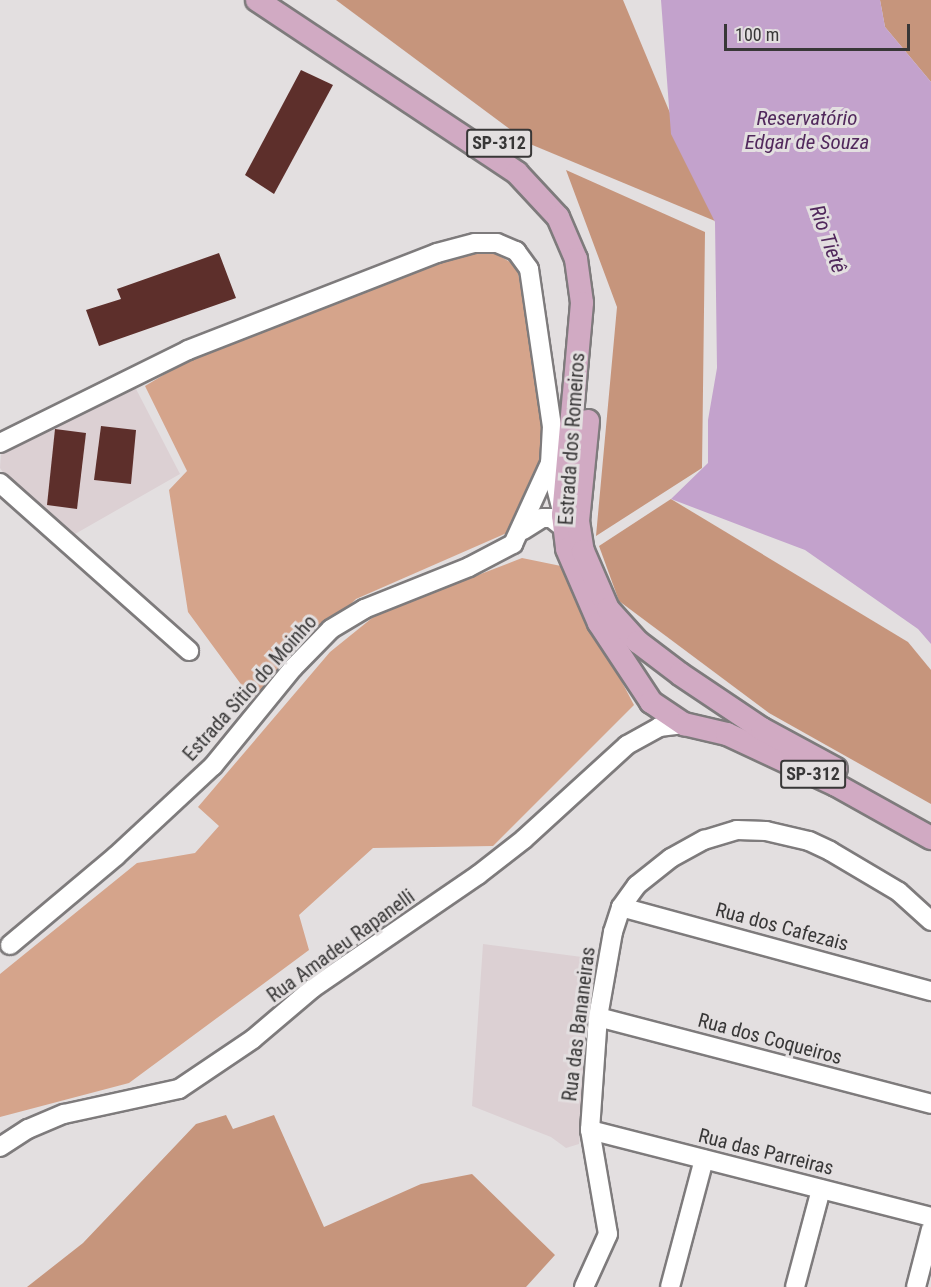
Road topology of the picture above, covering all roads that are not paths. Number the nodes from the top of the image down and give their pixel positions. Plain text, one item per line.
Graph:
1 (257, 0) edge
2 (282, 0) edge
3 (0, 443) edge
4 (559, 460) junction
5 (0, 483) edge
6 (579, 499) junction
7 (563, 522) junction
8 (523, 530) junction
9 (189, 651) dead end
10 (676, 671) junction
11 (706, 691) junction
12 (649, 699) junction
13 (687, 725) junction
14 (642, 735) junction
15 (931, 823) edge
16 (931, 838) edge
17 (621, 907) junction
18 (931, 921) edge
19 (10, 945) dead end
20 (931, 991) edge
21 (598, 1017) junction
22 (931, 1104) edge
23 (590, 1130) junction
24 (0, 1147) edge
25 (704, 1159) junction
26 (821, 1189) junction
27 (931, 1217) edge
28 (931, 1229) edge
29 (584, 1287) edge
30 (670, 1287) edge
31 (795, 1287) edge
32 (916, 1287) edge

1 - 4 main road, Estrada dos Romeiros / SP-312
2 - 6 main road, Estrada dos Romeiros / SP-312
3 - 4 street
4 - 6 main road
4 - 7 main road, Estrada dos Romeiros / SP-312
4 - 8 street, Estrada Sítio do Moinho
5 - 9 street
6 - 10 main road, Estrada dos Romeiros / SP-312
7 - 8 street
7 - 12 main road, Estrada dos Romeiros / SP-312
8 - 19 street, Estrada Sítio do Moinho
10 - 11 main road, Estrada dos Romeiros / SP-312
10 - 12 main road
11 - 13 main road
11 - 15 main road, Estrada dos Romeiros / SP-312
12 - 13 main road, Estrada dos Romeiros / SP-312
12 - 14 street
13 - 14 street
13 - 16 main road, Estrada dos Romeiros / SP-312
14 - 24 street, Rua Amadeu Rapanelli
17 - 18 street, Rua das Bananeiras
17 - 20 street, Rua dos Cafezais
17 - 21 street, Rua das Bananeiras
21 - 22 street, Rua dos Coqueiros
21 - 23 street, Rua das Bananeiras
23 - 25 street, Rua das Parreiras
23 - 29 street, Rua das Bananeiras
25 - 26 street, Rua das Parreiras
25 - 30 street
26 - 27 street, Rua das Parreiras
26 - 31 street
28 - 32 street

